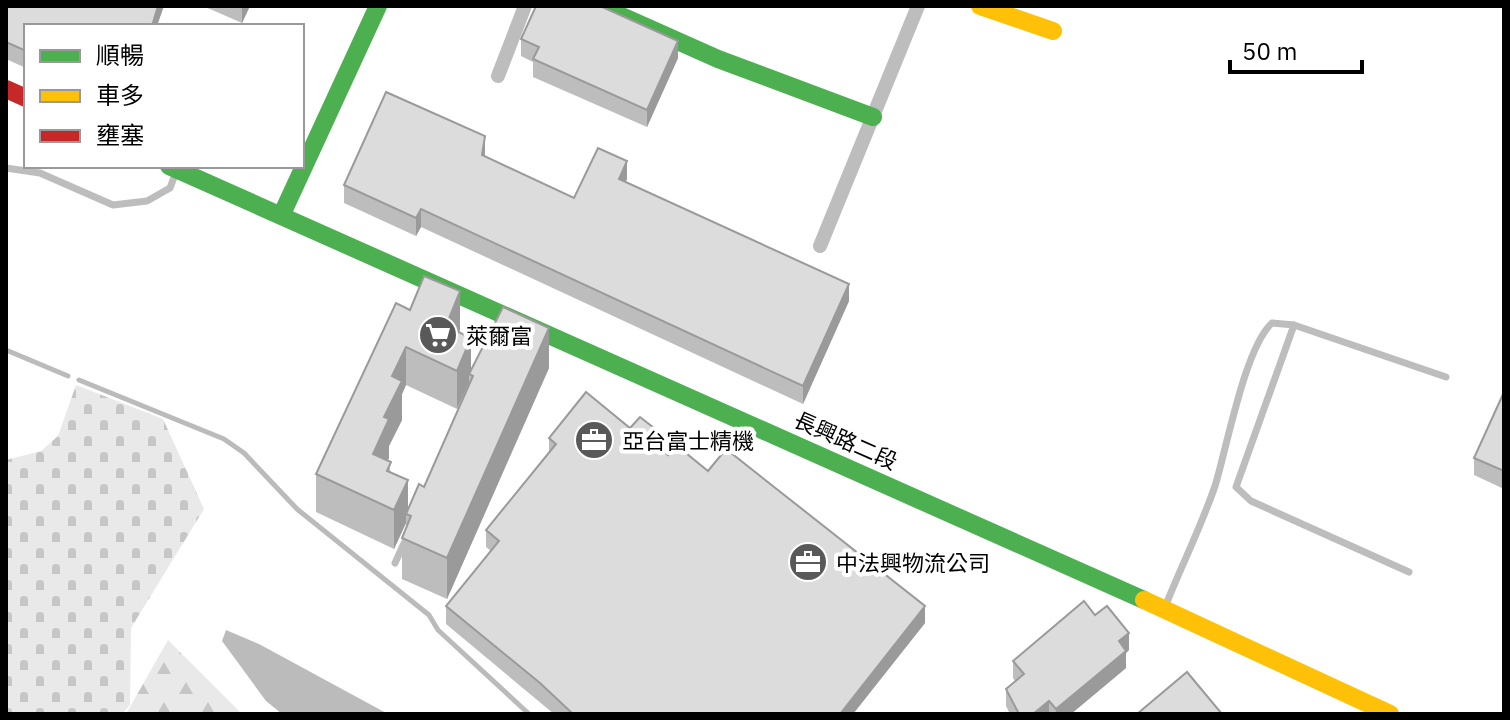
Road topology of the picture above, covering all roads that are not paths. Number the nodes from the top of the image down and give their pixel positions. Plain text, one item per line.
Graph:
1 (378, 6) edge
2 (525, 6) edge
3 (599, 6) edge
4 (918, 6) edge
5 (980, 6) edge
6 (1053, 31) dead end
7 (498, 76) dead end
8 (873, 117) junction
9 (304, 166) edge
10 (6, 168) edge
11 (173, 168) edge
12 (303, 168) edge
13 (282, 214) junction
14 (820, 246) dead end
15 (1294, 325) junction
16 (1446, 377) dead end
17 (408, 534) edge
18 (395, 563) dead end
19 (1409, 572) dead end
20 (1165, 609) junction
21 (1390, 714) edge

1 - 9 street
2 - 7 street
3 - 8 street
4 - 8 street
5 - 6 street
8 - 14 street
10 - 11 lane
11 - 13 street, 長興路二段
12 - 13 street
13 - 20 street, 長興路二段
15 - 16 lane
15 - 19 lane
15 - 20 lane
17 - 18 lane
20 - 21 street, 長興路二段

